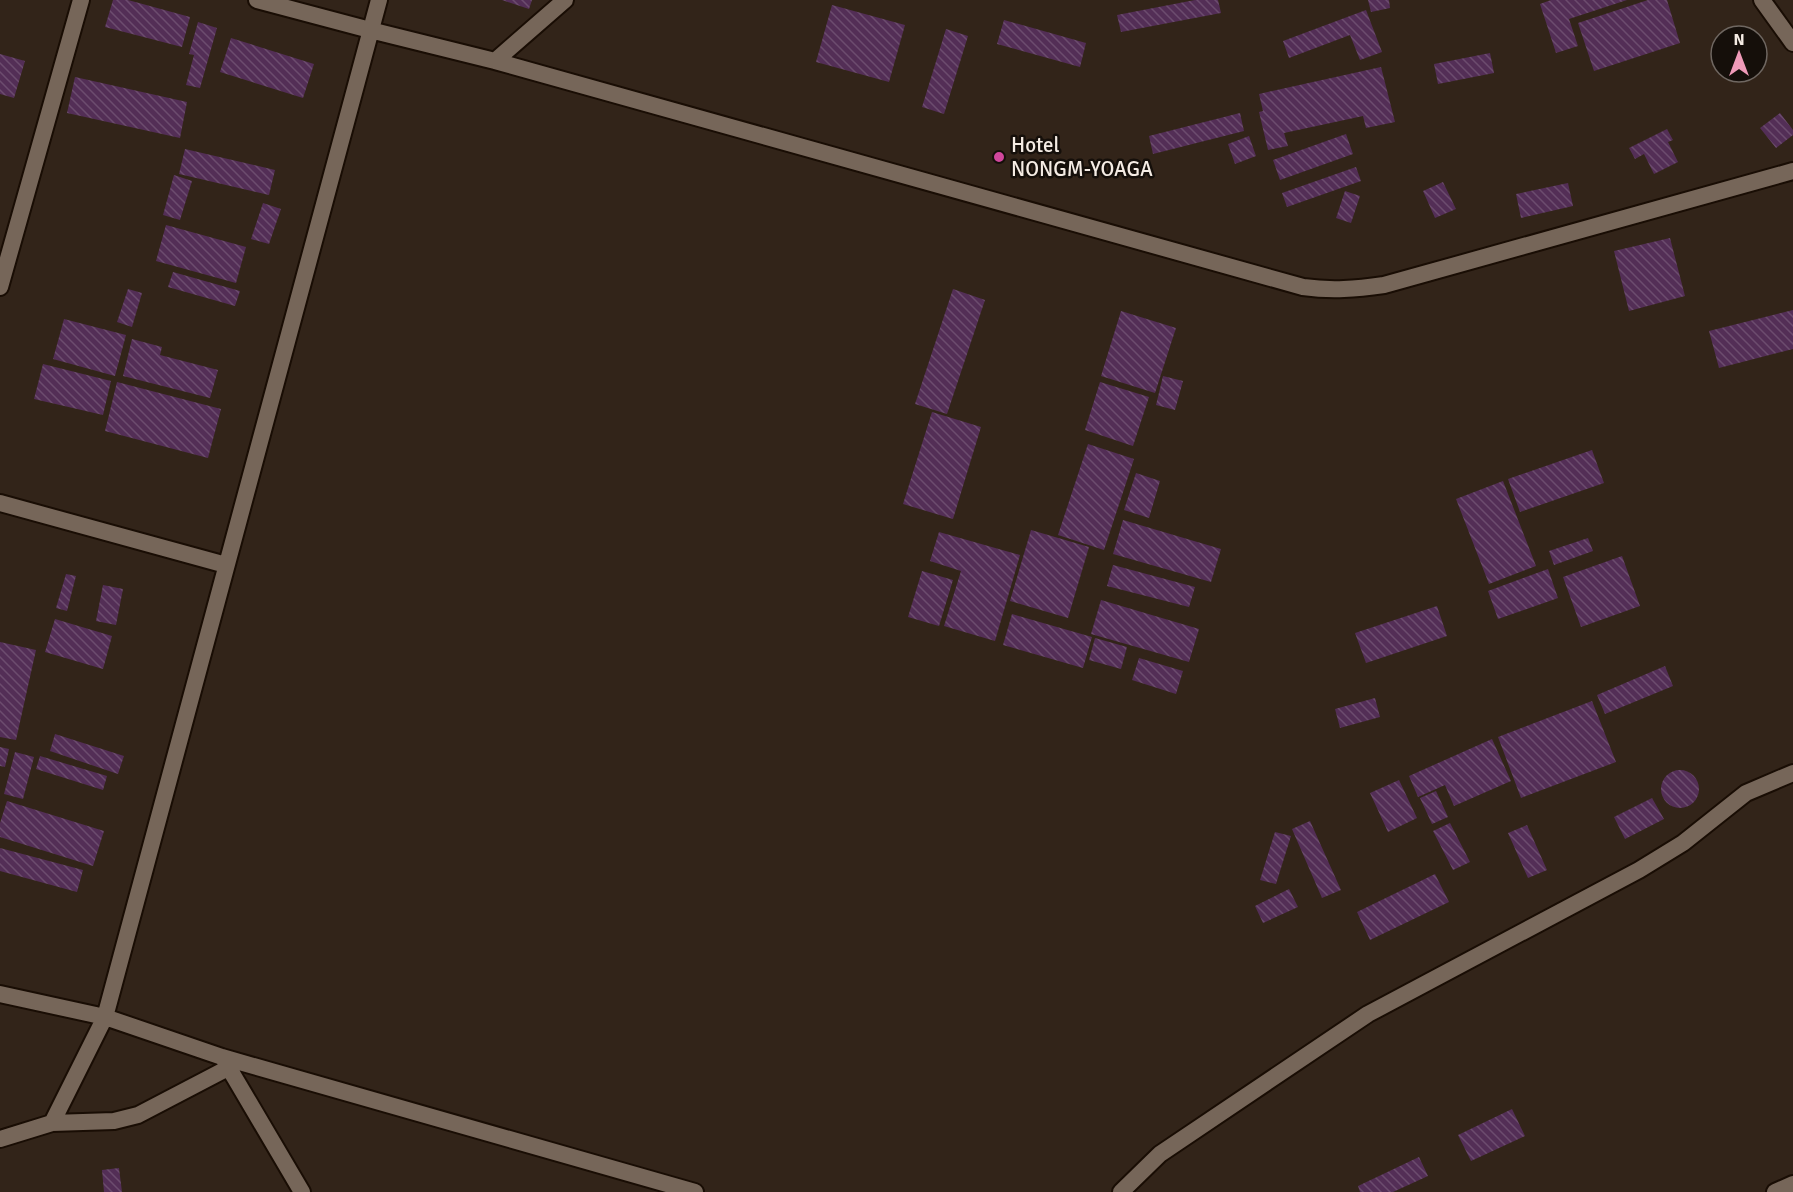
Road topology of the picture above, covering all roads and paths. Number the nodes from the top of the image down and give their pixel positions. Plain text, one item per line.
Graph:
1 (81, 0) edge
2 (257, 0) edge
3 (379, 0) edge
4 (565, 0) edge
5 (1762, 0) edge
6 (370, 30) junction
7 (1793, 44) edge
8 (495, 61) junction
9 (1793, 171) edge
10 (0, 287) edge
11 (0, 503) edge
12 (226, 565) junction
13 (1793, 773) edge
14 (0, 994) edge
15 (105, 1017) junction
16 (225, 1062) junction
17 (52, 1122) junction
18 (0, 1139) edge
19 (1793, 1184) edge
20 (302, 1192) edge
21 (695, 1192) edge
22 (1120, 1192) edge
23 (1775, 1192) edge

1 - 10 street
2 - 6 street
3 - 6 street
4 - 8 street
5 - 7 street
6 - 8 street
6 - 12 street
8 - 9 street
11 - 12 street
12 - 15 street
13 - 22 street
14 - 15 street
15 - 16 street
15 - 17 street
16 - 17 street
16 - 20 street
16 - 21 street
17 - 18 street
19 - 23 street

